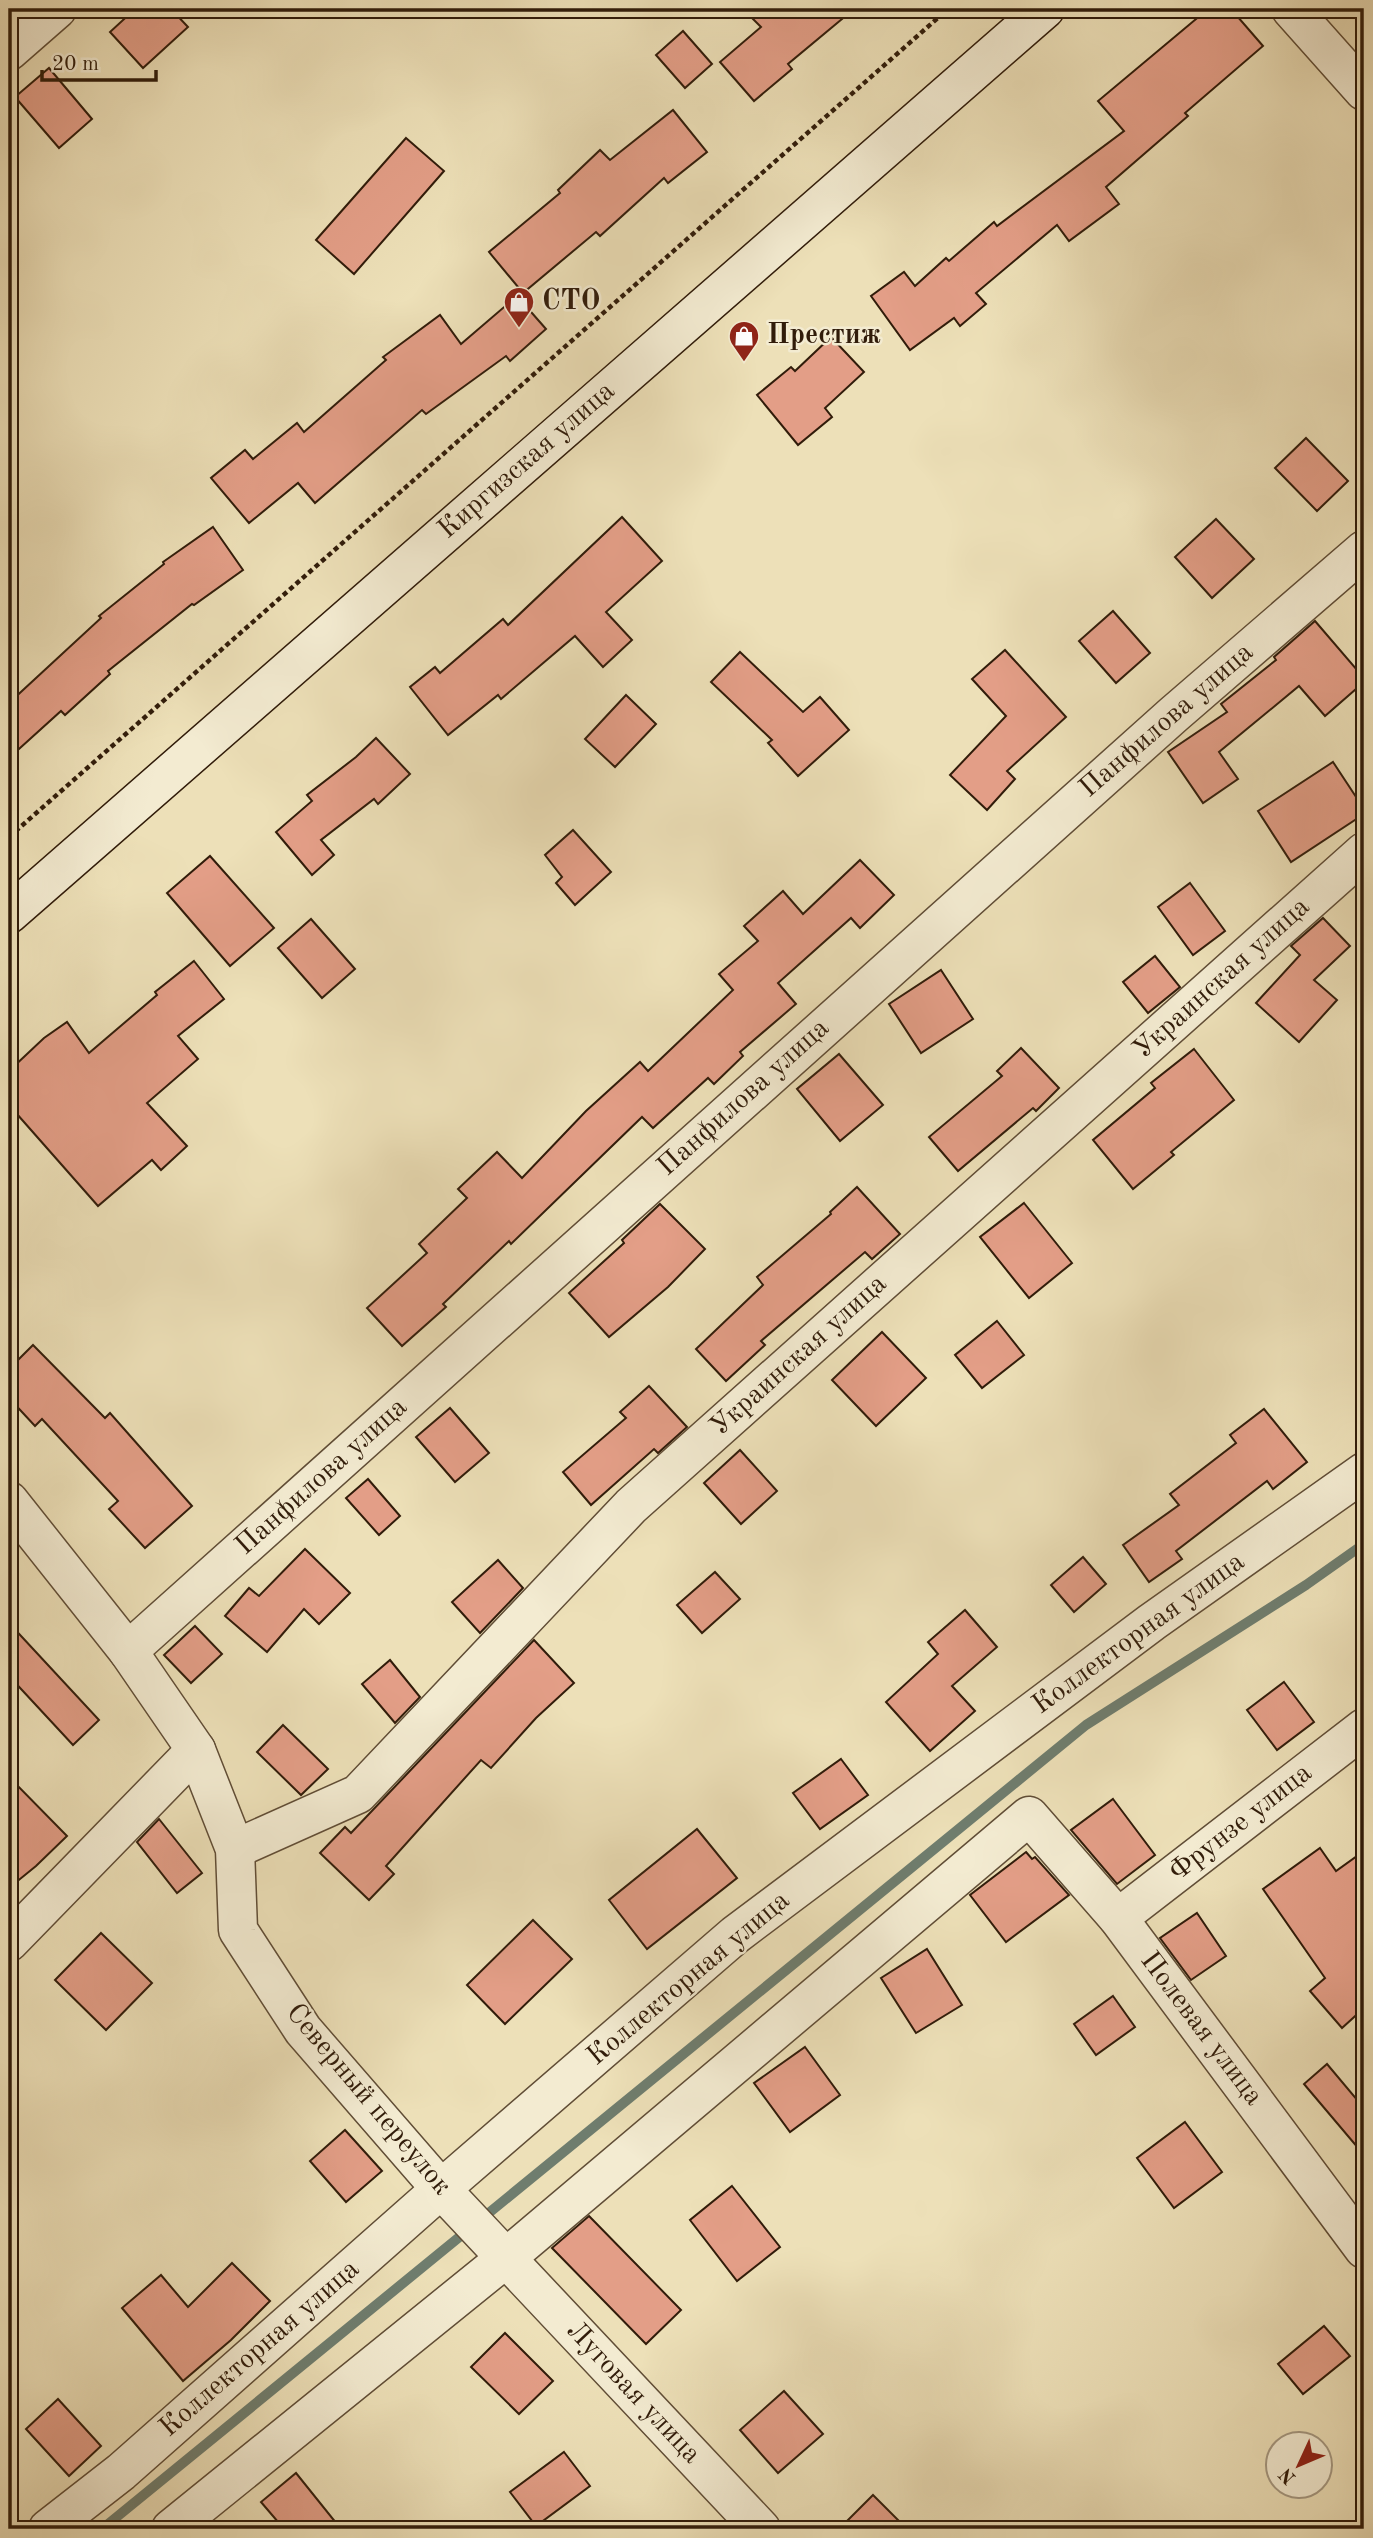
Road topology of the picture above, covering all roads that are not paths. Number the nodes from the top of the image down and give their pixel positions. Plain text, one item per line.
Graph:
1 (57, 9) edge
2 (1045, 9) edge
3 (1291, 9) edge
4 (9, 51) edge
5 (1364, 91) edge
6 (1364, 550) edge
7 (1364, 852) edge
8 (9, 914) edge
9 (1364, 1472) edge
10 (9, 1501) edge
11 (128, 1651) junction
12 (1364, 1728) edge
13 (196, 1750) junction
14 (235, 1849) junction
15 (1118, 1918) junction
16 (9, 1942) edge
17 (441, 2189) junction
18 (1364, 2249) edge
19 (506, 2258) junction
20 (176, 2528) edge
21 (48, 2529) edge
22 (761, 2529) edge

1 - 4 street
2 - 8 street, Киргизская улица
3 - 5 street
6 - 11 street, Панфилова улица
7 - 14 street, Украинская улица
9 - 17 street, Коллекторная улица
10 - 11 street, Северный переулок
11 - 13 street, Северный переулок
12 - 15 street, Фрунзе улица
13 - 14 street, Северный переулок
13 - 16 street
14 - 17 street, Северный переулок
15 - 18 street, Полевая улица
15 - 19 street, Полевая улица
17 - 19 street, Северный переулок
17 - 21 street, Коллекторная улица
19 - 20 street
19 - 22 street, Луговая улица

